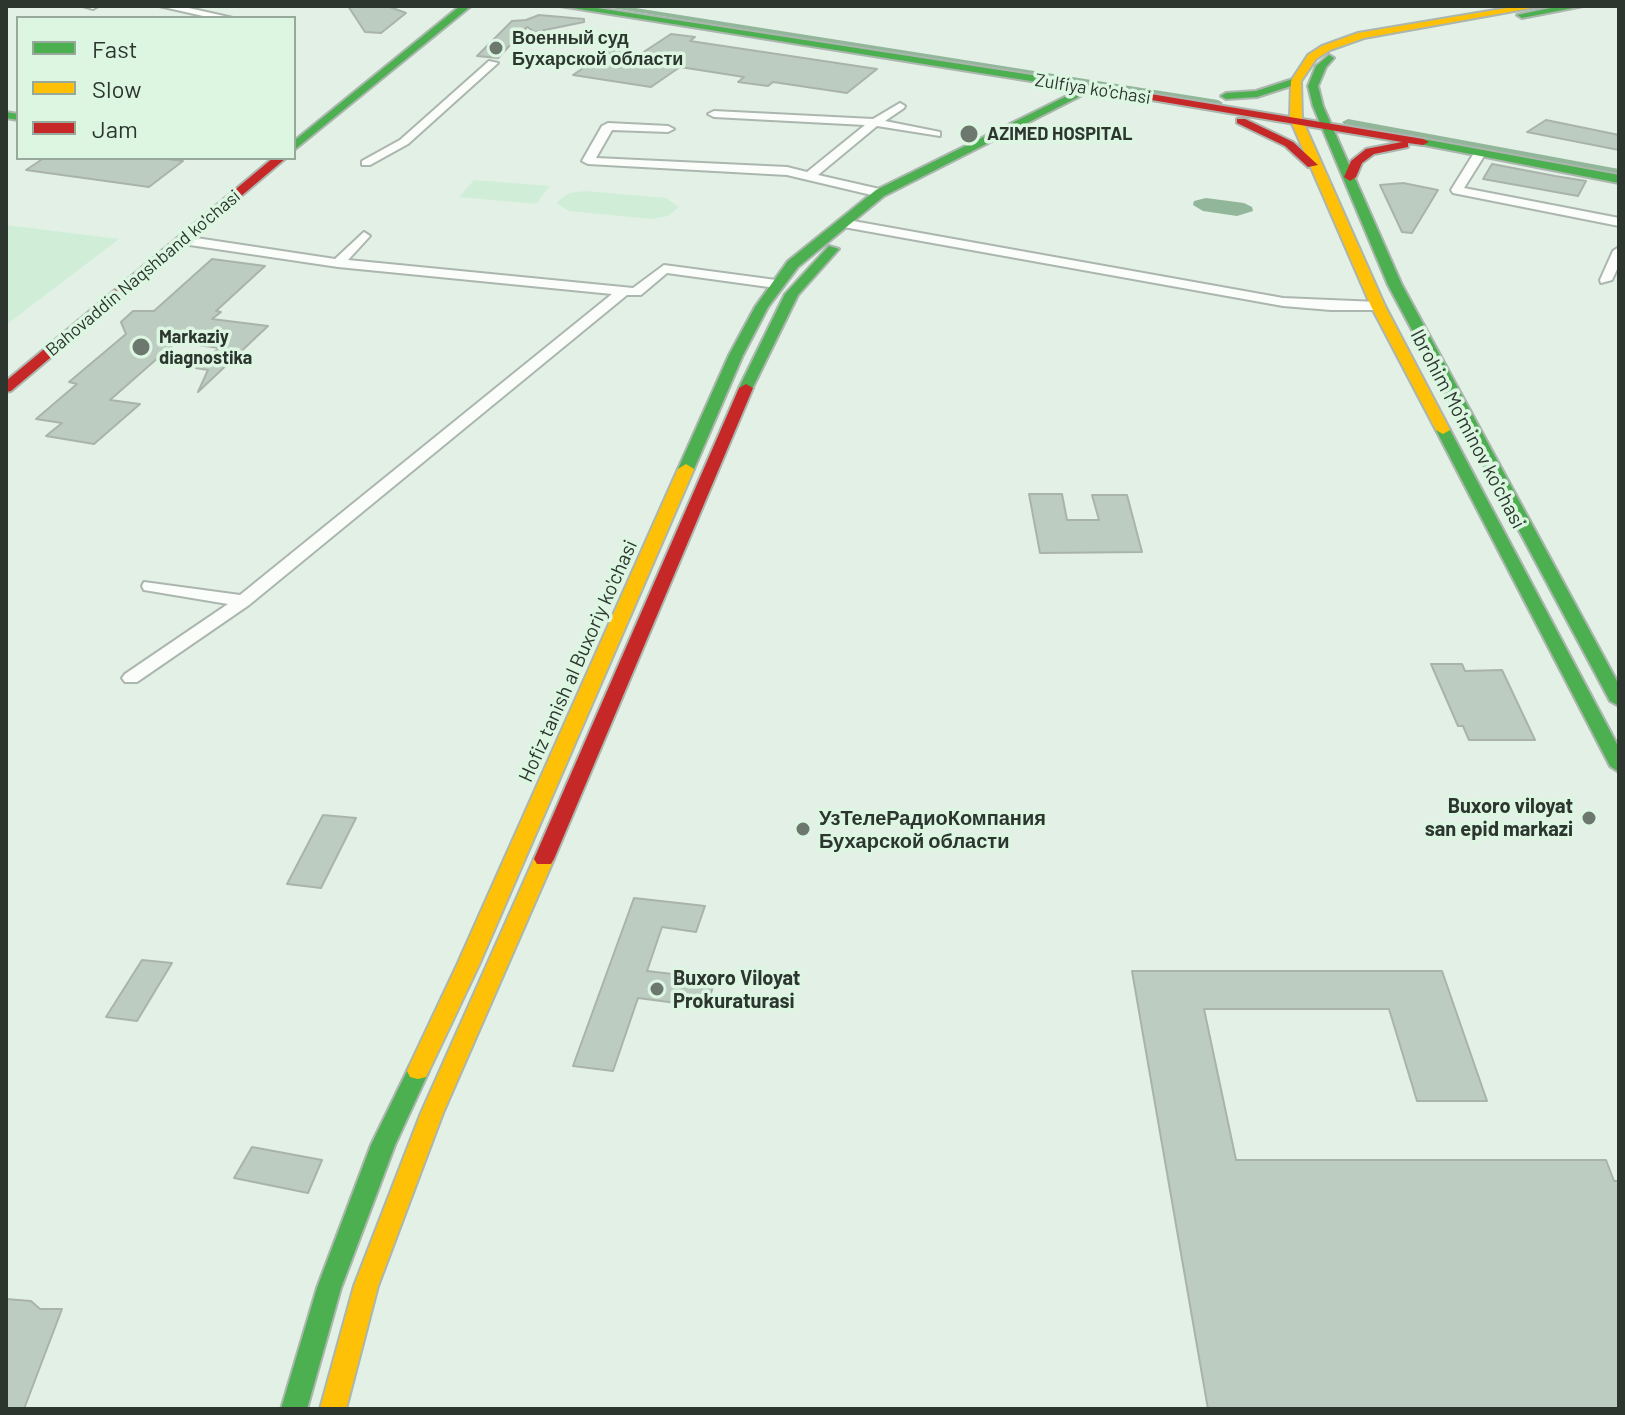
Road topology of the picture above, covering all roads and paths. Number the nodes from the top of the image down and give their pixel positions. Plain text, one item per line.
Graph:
1 (164, 6) edge
2 (565, 6) edge
3 (641, 6) edge
4 (1537, 6) edge
5 (1578, 6) edge
6 (461, 7) edge
7 (217, 16) edge
8 (493, 63) dead end
9 (1296, 81) junction
10 (1098, 90) junction
11 (1226, 96) junction
12 (1176, 102) junction
13 (900, 106) dead end
14 (1295, 113) junction
15 (714, 114) dead end
16 (1324, 118) junction
17 (875, 122) junction
18 (296, 126) edge
19 (668, 129) dead end
20 (936, 134) dead end
21 (1432, 144) junction
22 (296, 145) edge
23 (1480, 153) junction
24 (254, 160) edge
25 (278, 160) edge
26 (366, 163) dead end
27 (1619, 167) edge
28 (1321, 174) junction
29 (1350, 177) junction
30 (807, 178) junction
31 (1619, 179) edge
32 (890, 192) junction
33 (1619, 222) edge
34 (842, 223) junction
35 (862, 226) junction
36 (364, 236) dead end
37 (183, 240) junction
38 (1619, 251) edge
39 (338, 263) junction
40 (1606, 280) dead end
41 (776, 284) junction
42 (1369, 284) junction
43 (1395, 285) junction
44 (625, 290) junction
45 (1378, 306) junction
46 (6, 365) edge
47 (6, 388) edge
48 (150, 586) dead end
49 (243, 601) junction
50 (131, 678) dead end
51 (1619, 701) edge
52 (1619, 766) edge
53 (553, 771) junction
54 (582, 775) junction
55 (294, 1409) edge
56 (333, 1409) edge

1 - 7 street
2 - 10 main road, Zulfiya ko'chasi
3 - 11 main road, Zulfiya ko'chasi
4 - 9 main road
5 - 16 main road
6 - 18 main road
6 - 22 main road
8 - 26 street
9 - 11 main road
9 - 14 main road
10 - 12 main road, Zulfiya ko'chasi
10 - 32 main road
11 - 14 main road, Zulfiya ko'chasi
12 - 14 main road, Zulfiya ko'chasi
12 - 28 main road
13 - 17 street
14 - 16 main road, Zulfiya ko'chasi
14 - 28 main road, Ibrohim Mo'minov ko'chasi
15 - 17 street
16 - 21 main road, Zulfiya ko'chasi
16 - 27 main road, Zulfiya ko'chasi
16 - 29 main road, Ibrohim Mo'minov ko'chasi
17 - 20 street
17 - 30 street
19 - 30 street
21 - 23 main road, Zulfiya ko'chasi
21 - 29 main road
23 - 31 main road, Zulfiya ko'chasi
23 - 33 street
24 - 46 main road, Bahovaddin Naqshband ko'chasi
25 - 37 main road, Bahovaddin Naqshband ko'chasi
28 - 42 main road, Ibrohim Mo'minov ko'chasi
29 - 43 main road, Ibrohim Mo'minov ko'chasi
30 - 32 street
32 - 34 main road, Hofiz tanish al Buxoriy ko'chasi
32 - 35 main road
34 - 35 street
34 - 41 main road, Hofiz tanish al Buxoriy ko'chasi
35 - 45 street
35 - 54 main road
36 - 39 street
37 - 39 street
37 - 47 main road, Bahovaddin Naqshband ko'chasi
38 - 40 street
39 - 44 street
41 - 44 street
41 - 53 main road, Hofiz tanish al Buxoriy ko'chasi
42 - 43 main road
42 - 45 main road, Ibrohim Mo'minov ko'chasi
43 - 51 main road, Ibrohim Mo'minov ko'chasi
44 - 49 street
45 - 52 main road, Ibrohim Mo'minov ko'chasi
48 - 49 street
49 - 50 street
53 - 54 main road
53 - 55 main road, Hofiz tanish al Buxoriy ko'chasi
54 - 56 main road

